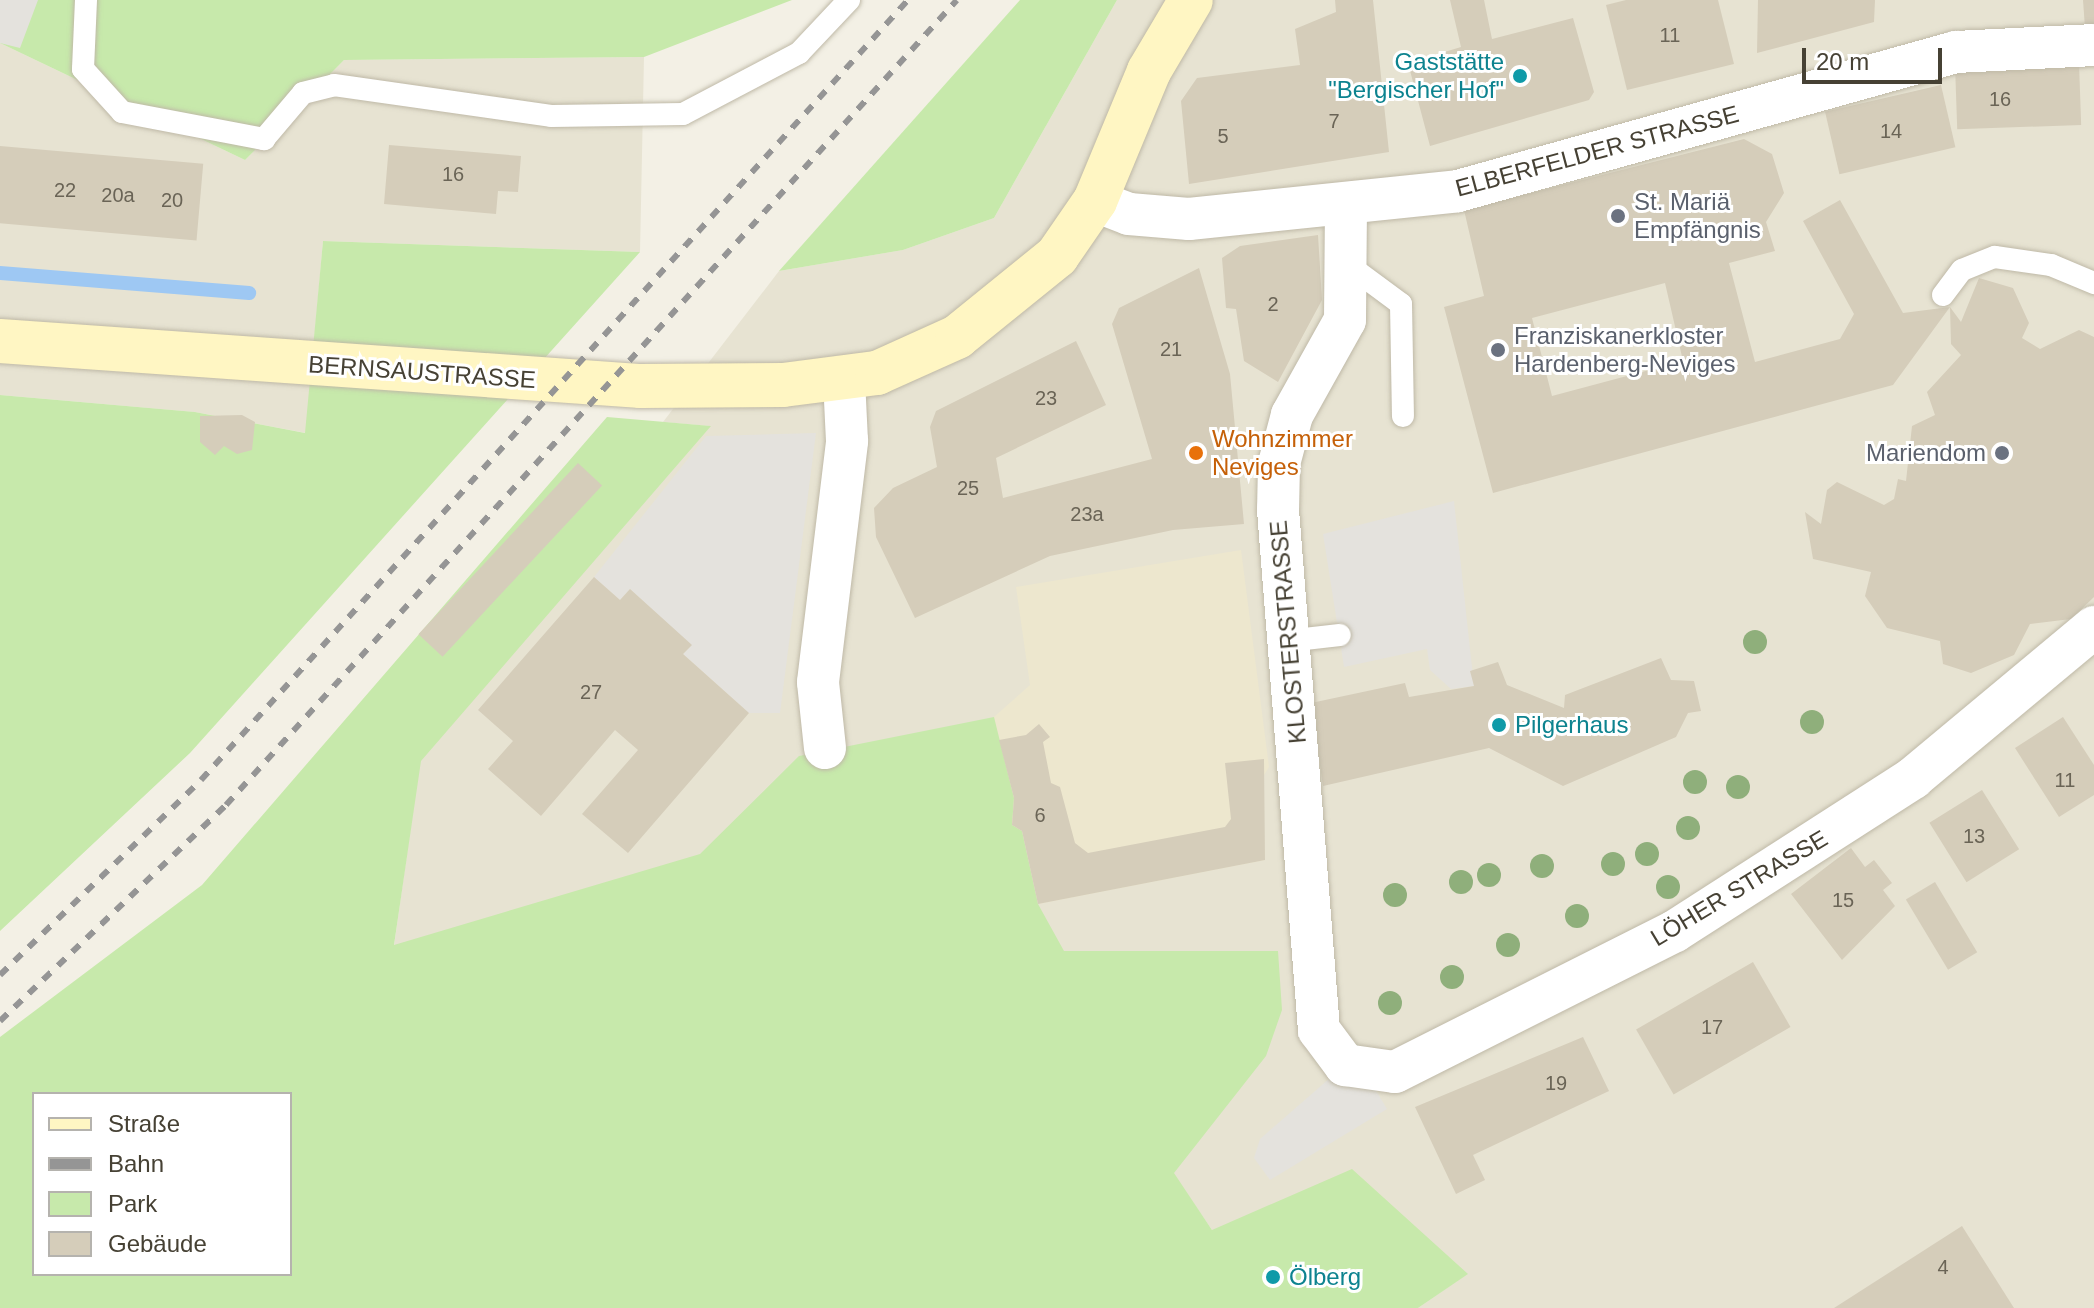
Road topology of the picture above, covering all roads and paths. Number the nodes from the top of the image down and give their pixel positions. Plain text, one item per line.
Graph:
1 (86, 0) edge
2 (849, 0) edge
3 (1191, 0) edge
4 (2094, 45) edge
5 (1095, 201) junction
6 (1346, 205) junction
7 (1347, 264) junction
8 (2094, 283) edge
9 (1943, 295) dead end
10 (0, 341) edge
11 (844, 380) junction
12 (1403, 416) dead end
13 (2094, 627) edge
14 (1340, 635) dead end
15 (1287, 641) junction
16 (825, 748) dead end
17 (1345, 1065) joint

1 - 2 lane
3 - 5 main road, BERNSAUSTRASSE
4 - 6 street, ELBERFELDER STRASSE
5 - 6 street, ELBERFELDER STRASSE
5 - 11 main road, BERNSAUSTRASSE
6 - 7 street, KLOSTERSTRASSE
7 - 12 lane
7 - 15 street, KLOSTERSTRASSE
8 - 9 lane
10 - 11 main road, BERNSAUSTRASSE
11 - 16 street
13 - 17 street, LÖHER STRASSE
14 - 15 lane
15 - 17 street, KLOSTERSTRASSE

